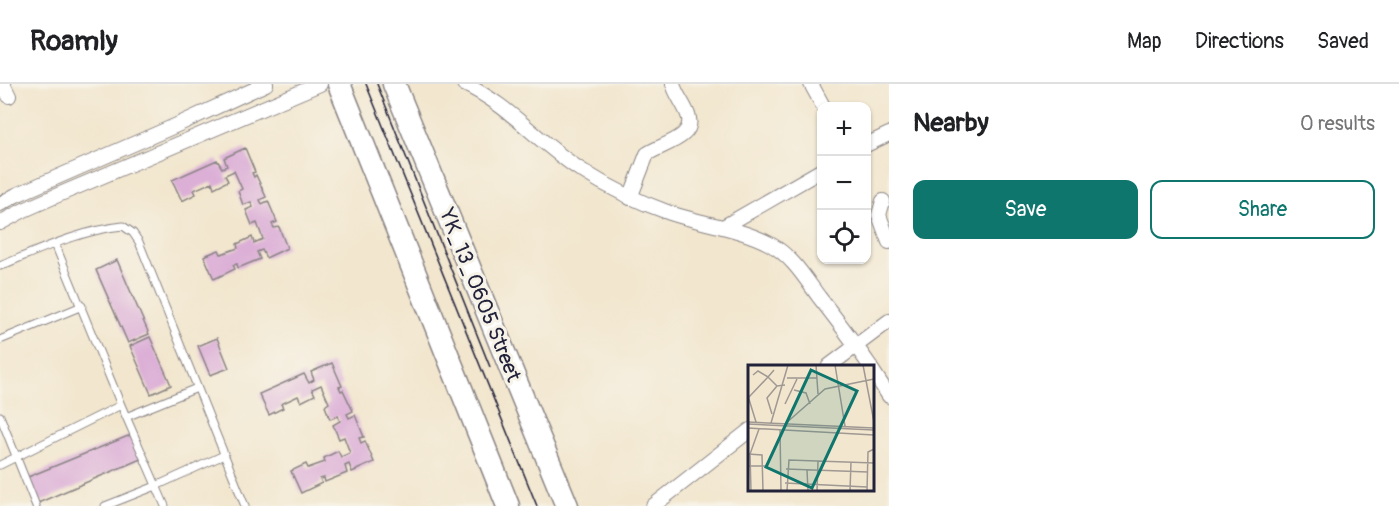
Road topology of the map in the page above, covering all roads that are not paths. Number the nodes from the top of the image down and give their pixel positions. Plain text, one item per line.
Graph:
1 (266, 84) edge
2 (320, 84) edge
3 (339, 84) edge
4 (394, 84) edge
5 (464, 84) edge
6 (673, 84) edge
7 (811, 84) edge
8 (821, 102) edge
9 (889, 134) edge
10 (871, 143) edge
11 (817, 173) edge
12 (630, 198) junction
13 (883, 201) dead end
14 (0, 204) edge
15 (0, 223) edge
16 (723, 227) junction
17 (889, 242) edge
18 (56, 244) junction
19 (0, 266) edge
20 (82, 306) junction
21 (889, 321) edge
22 (0, 340) edge
23 (856, 345) junction
24 (830, 365) edge
25 (869, 365) edge
26 (874, 372) edge
27 (197, 388) junction
28 (889, 396) edge
29 (121, 405) junction
30 (0, 416) edge
31 (126, 417) junction
32 (748, 432) edge
33 (224, 455) junction
34 (17, 457) junction
35 (0, 465) edge
36 (156, 486) junction
37 (36, 506) edge
38 (105, 506) edge
39 (165, 506) edge
40 (245, 506) edge
41 (508, 506) edge
42 (567, 506) edge
43 (653, 506) edge

1 - 14 street
2 - 15 street
3 - 41 main road
4 - 42 main road, YK_13_0605 Street
5 - 12 street
6 - 12 street
7 - 8 street
9 - 10 street
11 - 16 street
12 - 16 street
13 - 17 street
16 - 23 street
18 - 19 lane
18 - 20 lane
18 - 27 lane
20 - 22 lane
20 - 29 lane
21 - 23 street
23 - 24 street
23 - 25 street
26 - 28 street
27 - 31 lane
27 - 33 lane
29 - 31 lane
29 - 34 lane
30 - 34 lane
31 - 36 lane
32 - 43 street
33 - 36 lane
33 - 40 lane
34 - 35 lane
34 - 37 lane
36 - 38 lane
36 - 39 lane

